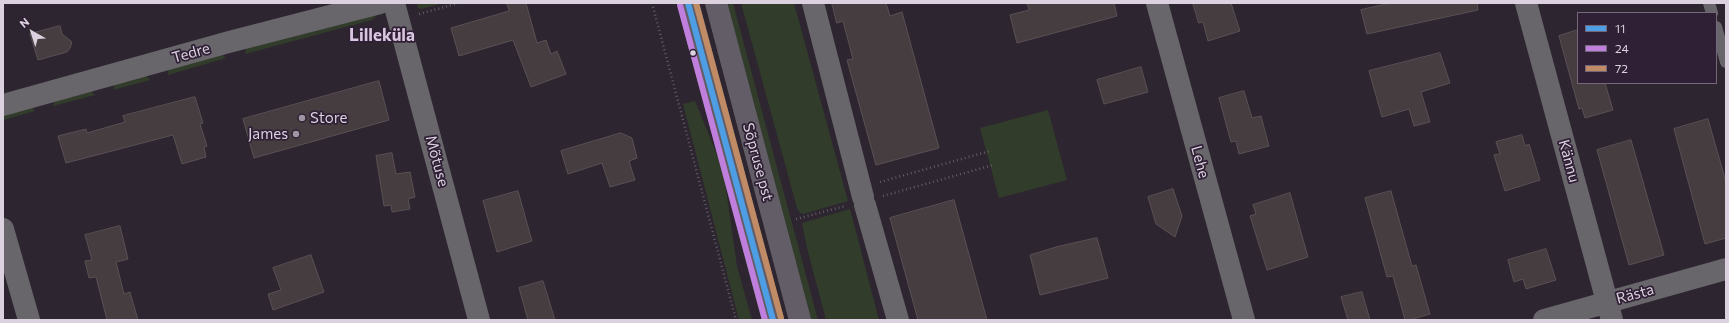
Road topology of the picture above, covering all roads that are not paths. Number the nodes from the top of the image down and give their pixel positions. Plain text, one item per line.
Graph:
1 (380, 3) edge
2 (394, 3) edge
3 (688, 3) edge
4 (716, 3) edge
5 (813, 3) edge
6 (1157, 3) edge
7 (1526, 3) edge
8 (1717, 30) edge
9 (1726, 62) edge
10 (3, 105) edge
11 (3, 229) edge
12 (1726, 269) edge
13 (1610, 311) edge
14 (30, 320) edge
15 (479, 320) edge
16 (773, 320) edge
17 (800, 320) edge
18 (898, 320) edge
19 (1244, 320) edge
20 (1544, 320) edge

1 - 10 street, Tedre
2 - 15 street, Mõtuse
3 - 16 main road, Sõpruse pst
4 - 17 main road, Sõpruse pst
5 - 18 street
6 - 19 street, Lehe
7 - 13 street, Kännu
8 - 9 lane
11 - 14 street
12 - 13 street, Rästa
13 - 20 street, Rästa

